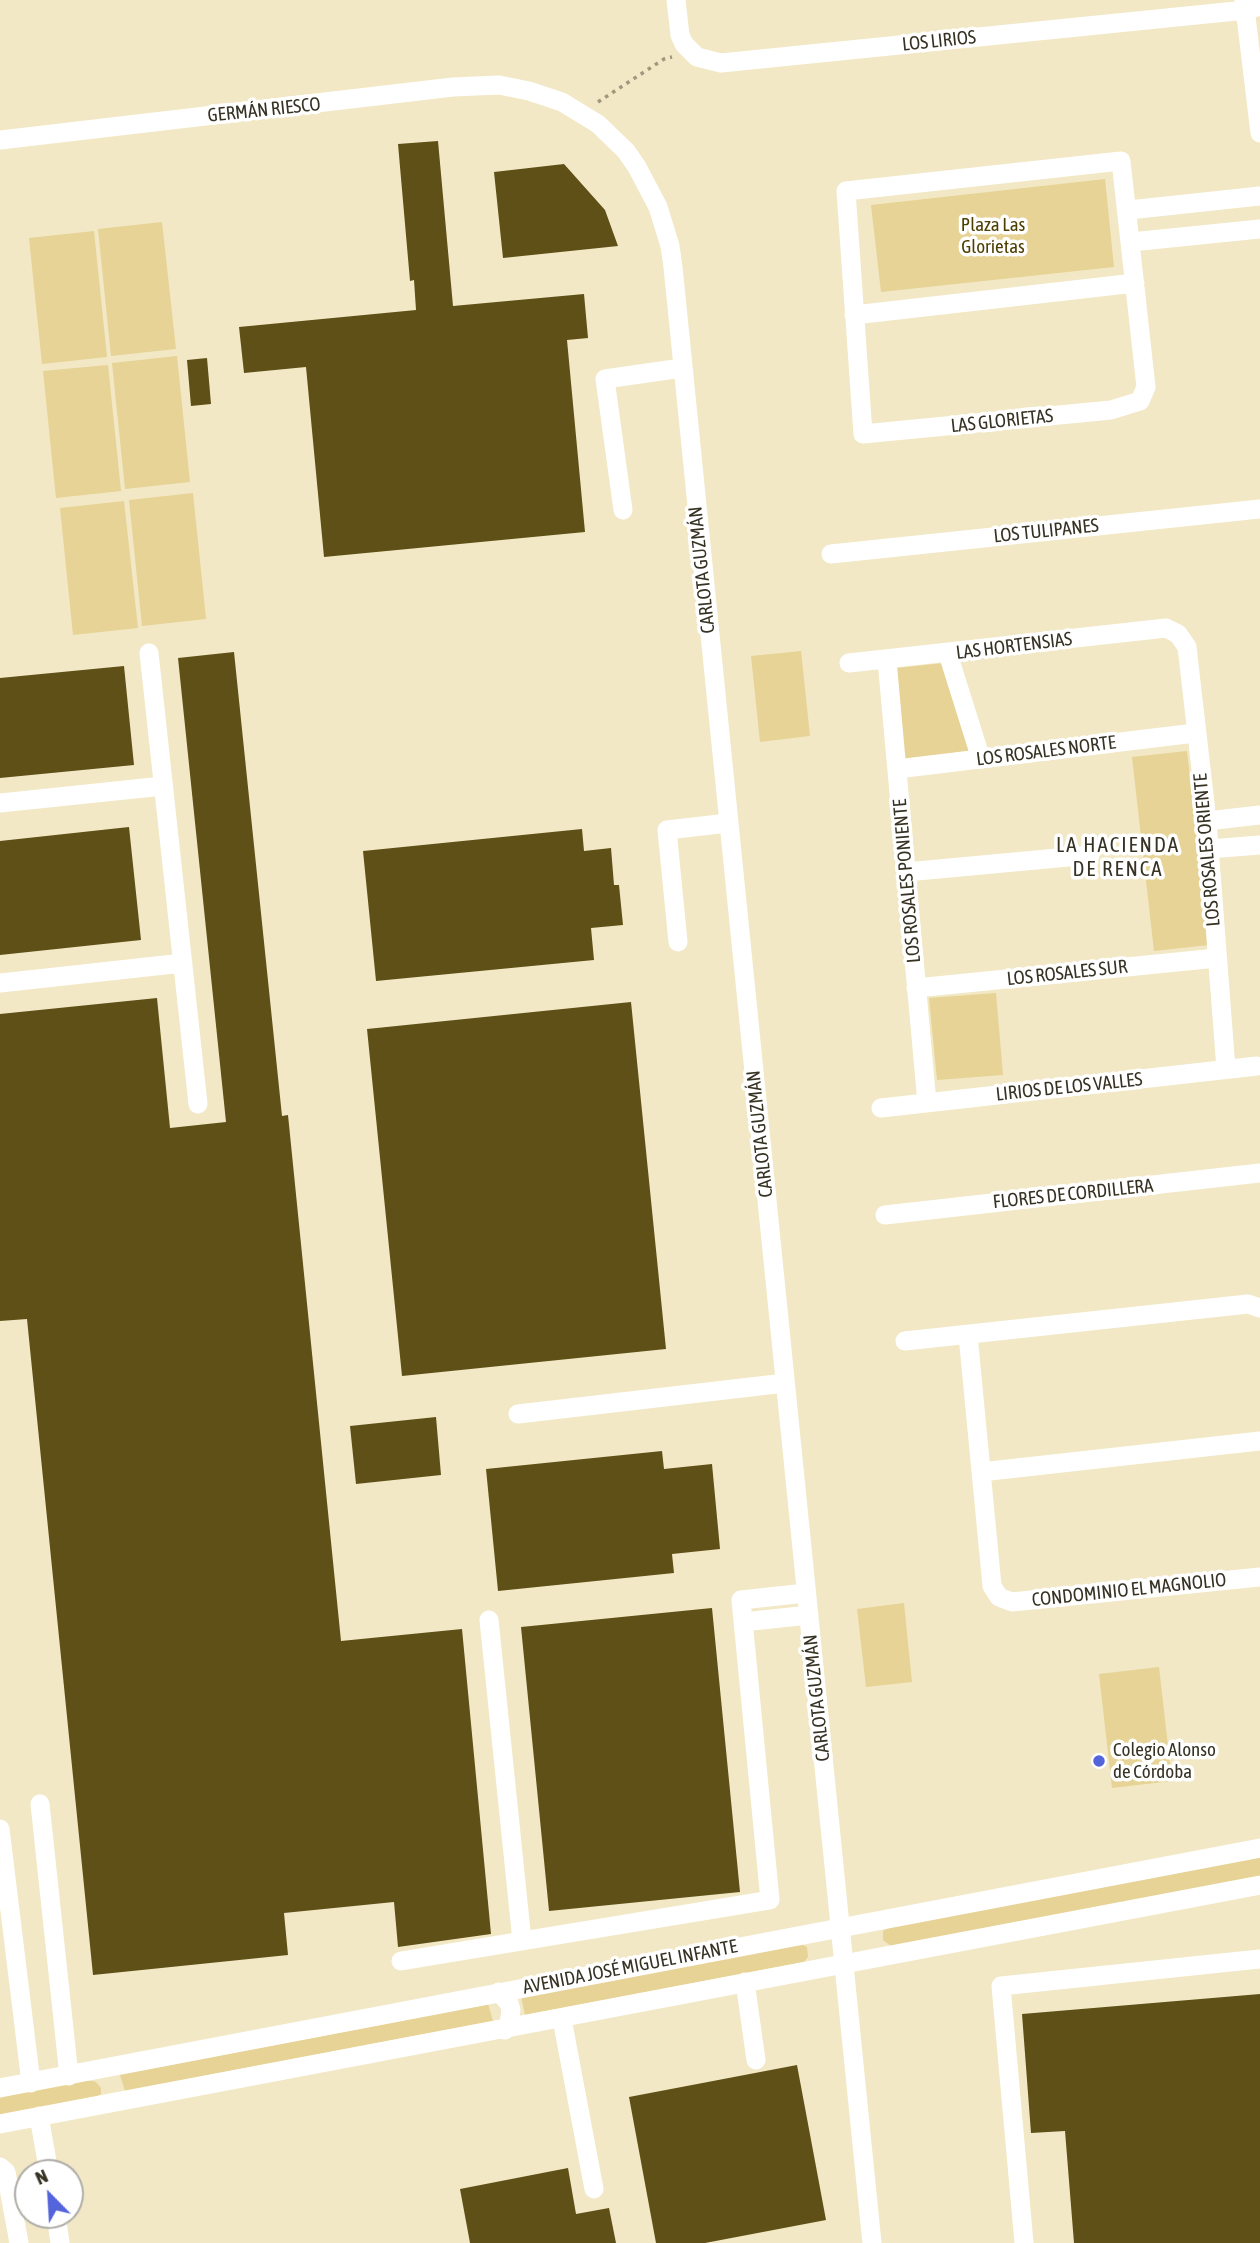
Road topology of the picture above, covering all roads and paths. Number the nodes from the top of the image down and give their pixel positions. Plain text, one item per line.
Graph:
1 (676, 0) edge
2 (1250, 5) edge
3 (691, 52) junction
4 (529, 91) joint
5 (582, 113) junction
6 (1260, 134) edge
7 (0, 140) edge
8 (1260, 196) edge
9 (1129, 210) junction
10 (1260, 229) edge
11 (1131, 242) junction
12 (1136, 284) junction
13 (855, 315) junction
14 (682, 368) junction
15 (1260, 509) edge
16 (623, 510) dead end
17 (831, 554) dead end
18 (1178, 634) joint
19 (149, 653) dead end
20 (948, 654) junction
21 (887, 660) junction
22 (849, 663) dead end
23 (1195, 733) junction
24 (981, 759) junction
25 (897, 769) junction
26 (163, 786) junction
27 (0, 803) edge
28 (1260, 815) edge
29 (1207, 821) junction
30 (728, 823) junction
31 (1260, 845) edge
32 (1209, 849) junction
33 (1090, 855) dead end
34 (906, 872) junction
35 (678, 942) dead end
36 (1217, 958) junction
37 (183, 963) junction
38 (0, 983) edge
39 (916, 988) junction
40 (1257, 1066) dead end
41 (1226, 1069) junction
42 (927, 1103) junction
43 (198, 1104) dead end
44 (881, 1108) dead end
45 (1260, 1173) edge
46 (885, 1215) dead end
47 (1260, 1308) edge
48 (968, 1335) junction
49 (905, 1341) dead end
50 (785, 1383) junction
51 (518, 1413) dead end
52 (1260, 1441) edge
53 (981, 1472) junction
54 (1260, 1577) edge
55 (806, 1593) junction
56 (808, 1615) junction
57 (489, 1620) dead end
58 (743, 1622) junction
59 (40, 1804) dead end
60 (0, 1829) edge
61 (1260, 1848) edge
62 (1260, 1885) edge
63 (841, 1927) junction
64 (522, 1941) junction
65 (1260, 1959) edge
66 (401, 1961) dead end
67 (844, 1964) junction
68 (745, 1982) junction
69 (499, 1992) junction
70 (562, 2019) junction
71 (505, 2030) junction
72 (756, 2060) dead end
73 (69, 2076) junction
74 (31, 2083) junction
75 (0, 2088) edge
76 (39, 2116) junction
77 (0, 2124) edge
78 (47, 2159) edge
79 (0, 2167) edge
80 (594, 2189) dead end
81 (19, 2243) edge
82 (872, 2243) edge
83 (1024, 2243) edge

1 - 3 street
2 - 3 street, LOS LIRIOS
2 - 6 street
3 - 5 path
4 - 5 street, CARLOTA GUZMÁN
4 - 7 street, GERMÁN RIESCO
5 - 14 street, CARLOTA GUZMÁN
8 - 9 street
9 - 11 street, LAS GLORIETAS
9 - 13 street, LAS GLORIETAS
10 - 11 street
11 - 12 street, LAS GLORIETAS
12 - 13 street
12 - 13 street, LAS GLORIETAS
14 - 16 street
14 - 30 street, CARLOTA GUZMÁN
15 - 17 street, LOS TULIPANES
18 - 20 street, LAS HORTENSIAS
18 - 23 street, LOS ROSALES ORIENTE
19 - 26 street
20 - 21 street, LAS HORTENSIAS
20 - 24 street
21 - 22 street, LAS HORTENSIAS
21 - 25 street, LOS ROSALES PONIENTE
23 - 24 street, LOS ROSALES NORTE
23 - 29 street, LOS ROSALES ORIENTE
24 - 25 street, LOS ROSALES NORTE
25 - 34 street, LOS ROSALES PONIENTE
26 - 27 street
26 - 37 street
28 - 29 street
29 - 32 street, LOS ROSALES ORIENTE
30 - 35 street
30 - 50 street, CARLOTA GUZMÁN
31 - 32 street
32 - 36 street, LOS ROSALES ORIENTE
33 - 34 street
34 - 39 street, LOS ROSALES PONIENTE
36 - 39 street, LOS ROSALES SUR
36 - 41 street, LOS ROSALES ORIENTE
37 - 38 street
37 - 43 street
39 - 42 street, LOS ROSALES PONIENTE
40 - 41 street, LIRIOS DE LOS VALLES
41 - 42 street, LIRIOS DE LOS VALLES
42 - 44 street, LIRIOS DE LOS VALLES
45 - 46 street, FLORES DE CORDILLERA
47 - 48 street
48 - 49 street
48 - 53 street, CONDOMINIO EL MAGNOLIO
50 - 51 street
50 - 55 street, CARLOTA GUZMÁN
52 - 53 street
53 - 54 street, CONDOMINIO EL MAGNOLIO
55 - 56 street, CARLOTA GUZMÁN
55 - 58 street
56 - 58 street
56 - 63 street, CARLOTA GUZMÁN
57 - 64 street
58 - 64 street
59 - 73 street
60 - 74 street
61 - 63 street, AVENIDA JOSÉ MIGUEL INFANTE
62 - 67 street, AVENIDA JOSÉ MIGUEL INFANTE
63 - 67 street, CARLOTA GUZMÁN
63 - 69 street, AVENIDA JOSÉ MIGUEL INFANTE
64 - 66 street
65 - 83 street
67 - 68 street, AVENIDA JOSÉ MIGUEL INFANTE
67 - 82 street, CARLOTA GUZMÁN
68 - 70 street, AVENIDA JOSÉ MIGUEL INFANTE
68 - 72 street
69 - 71 street
69 - 73 street, AVENIDA JOSÉ MIGUEL INFANTE
70 - 71 street, AVENIDA JOSÉ MIGUEL INFANTE
70 - 80 street
71 - 76 street, AVENIDA JOSÉ MIGUEL INFANTE
73 - 74 street, AVENIDA JOSÉ MIGUEL INFANTE
74 - 75 street, AVENIDA JOSÉ MIGUEL INFANTE
76 - 77 street, AVENIDA JOSÉ MIGUEL INFANTE
76 - 78 street
79 - 81 street

